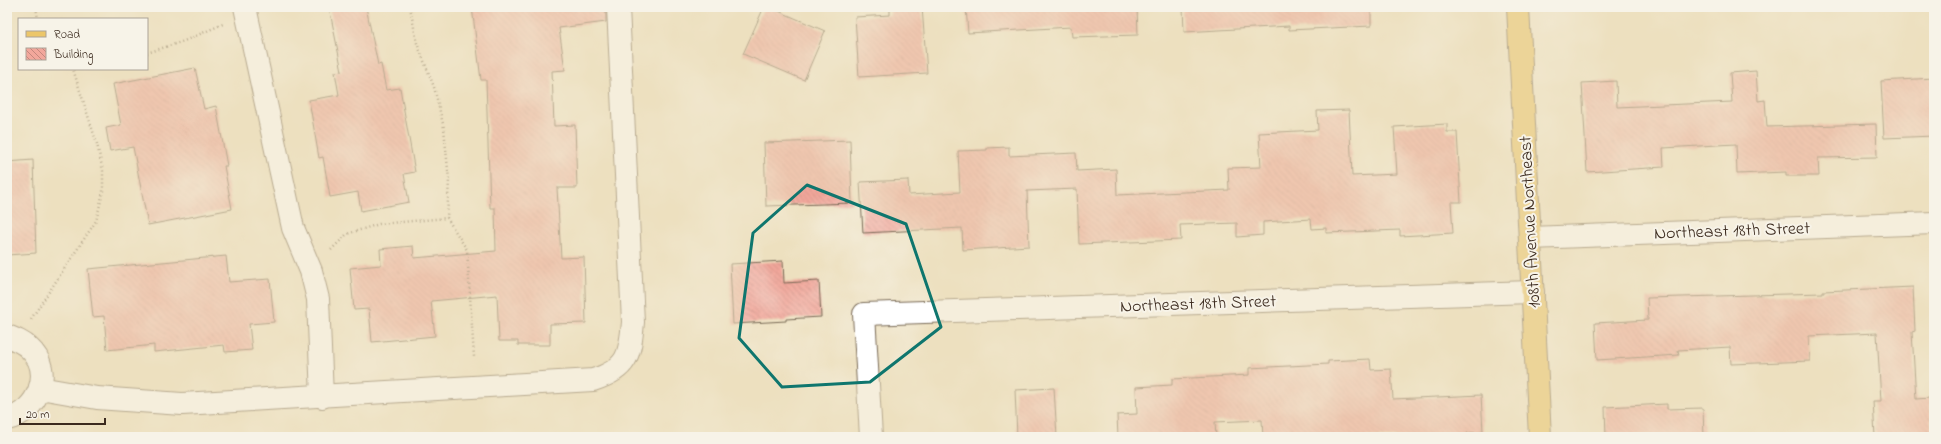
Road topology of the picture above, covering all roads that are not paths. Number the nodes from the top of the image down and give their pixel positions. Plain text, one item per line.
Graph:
1 (245, 7) edge
2 (618, 7) edge
3 (1518, 7) edge
4 (1934, 222) edge
5 (1530, 238) junction
6 (1533, 292) junction
7 (7, 336) edge
8 (40, 388) junction
9 (322, 397) junction
10 (7, 419) edge
11 (871, 437) edge
12 (1540, 437) edge

1 - 9 street
2 - 9 street
3 - 5 main road, 108th Avenue Northeast
4 - 5 street, Northeast 18th Street
5 - 6 main road, 108th Avenue Northeast
6 - 11 street, Northeast 18th Street
6 - 12 main road, 108th Avenue Northeast
7 - 8 street
8 - 9 street
8 - 10 street

